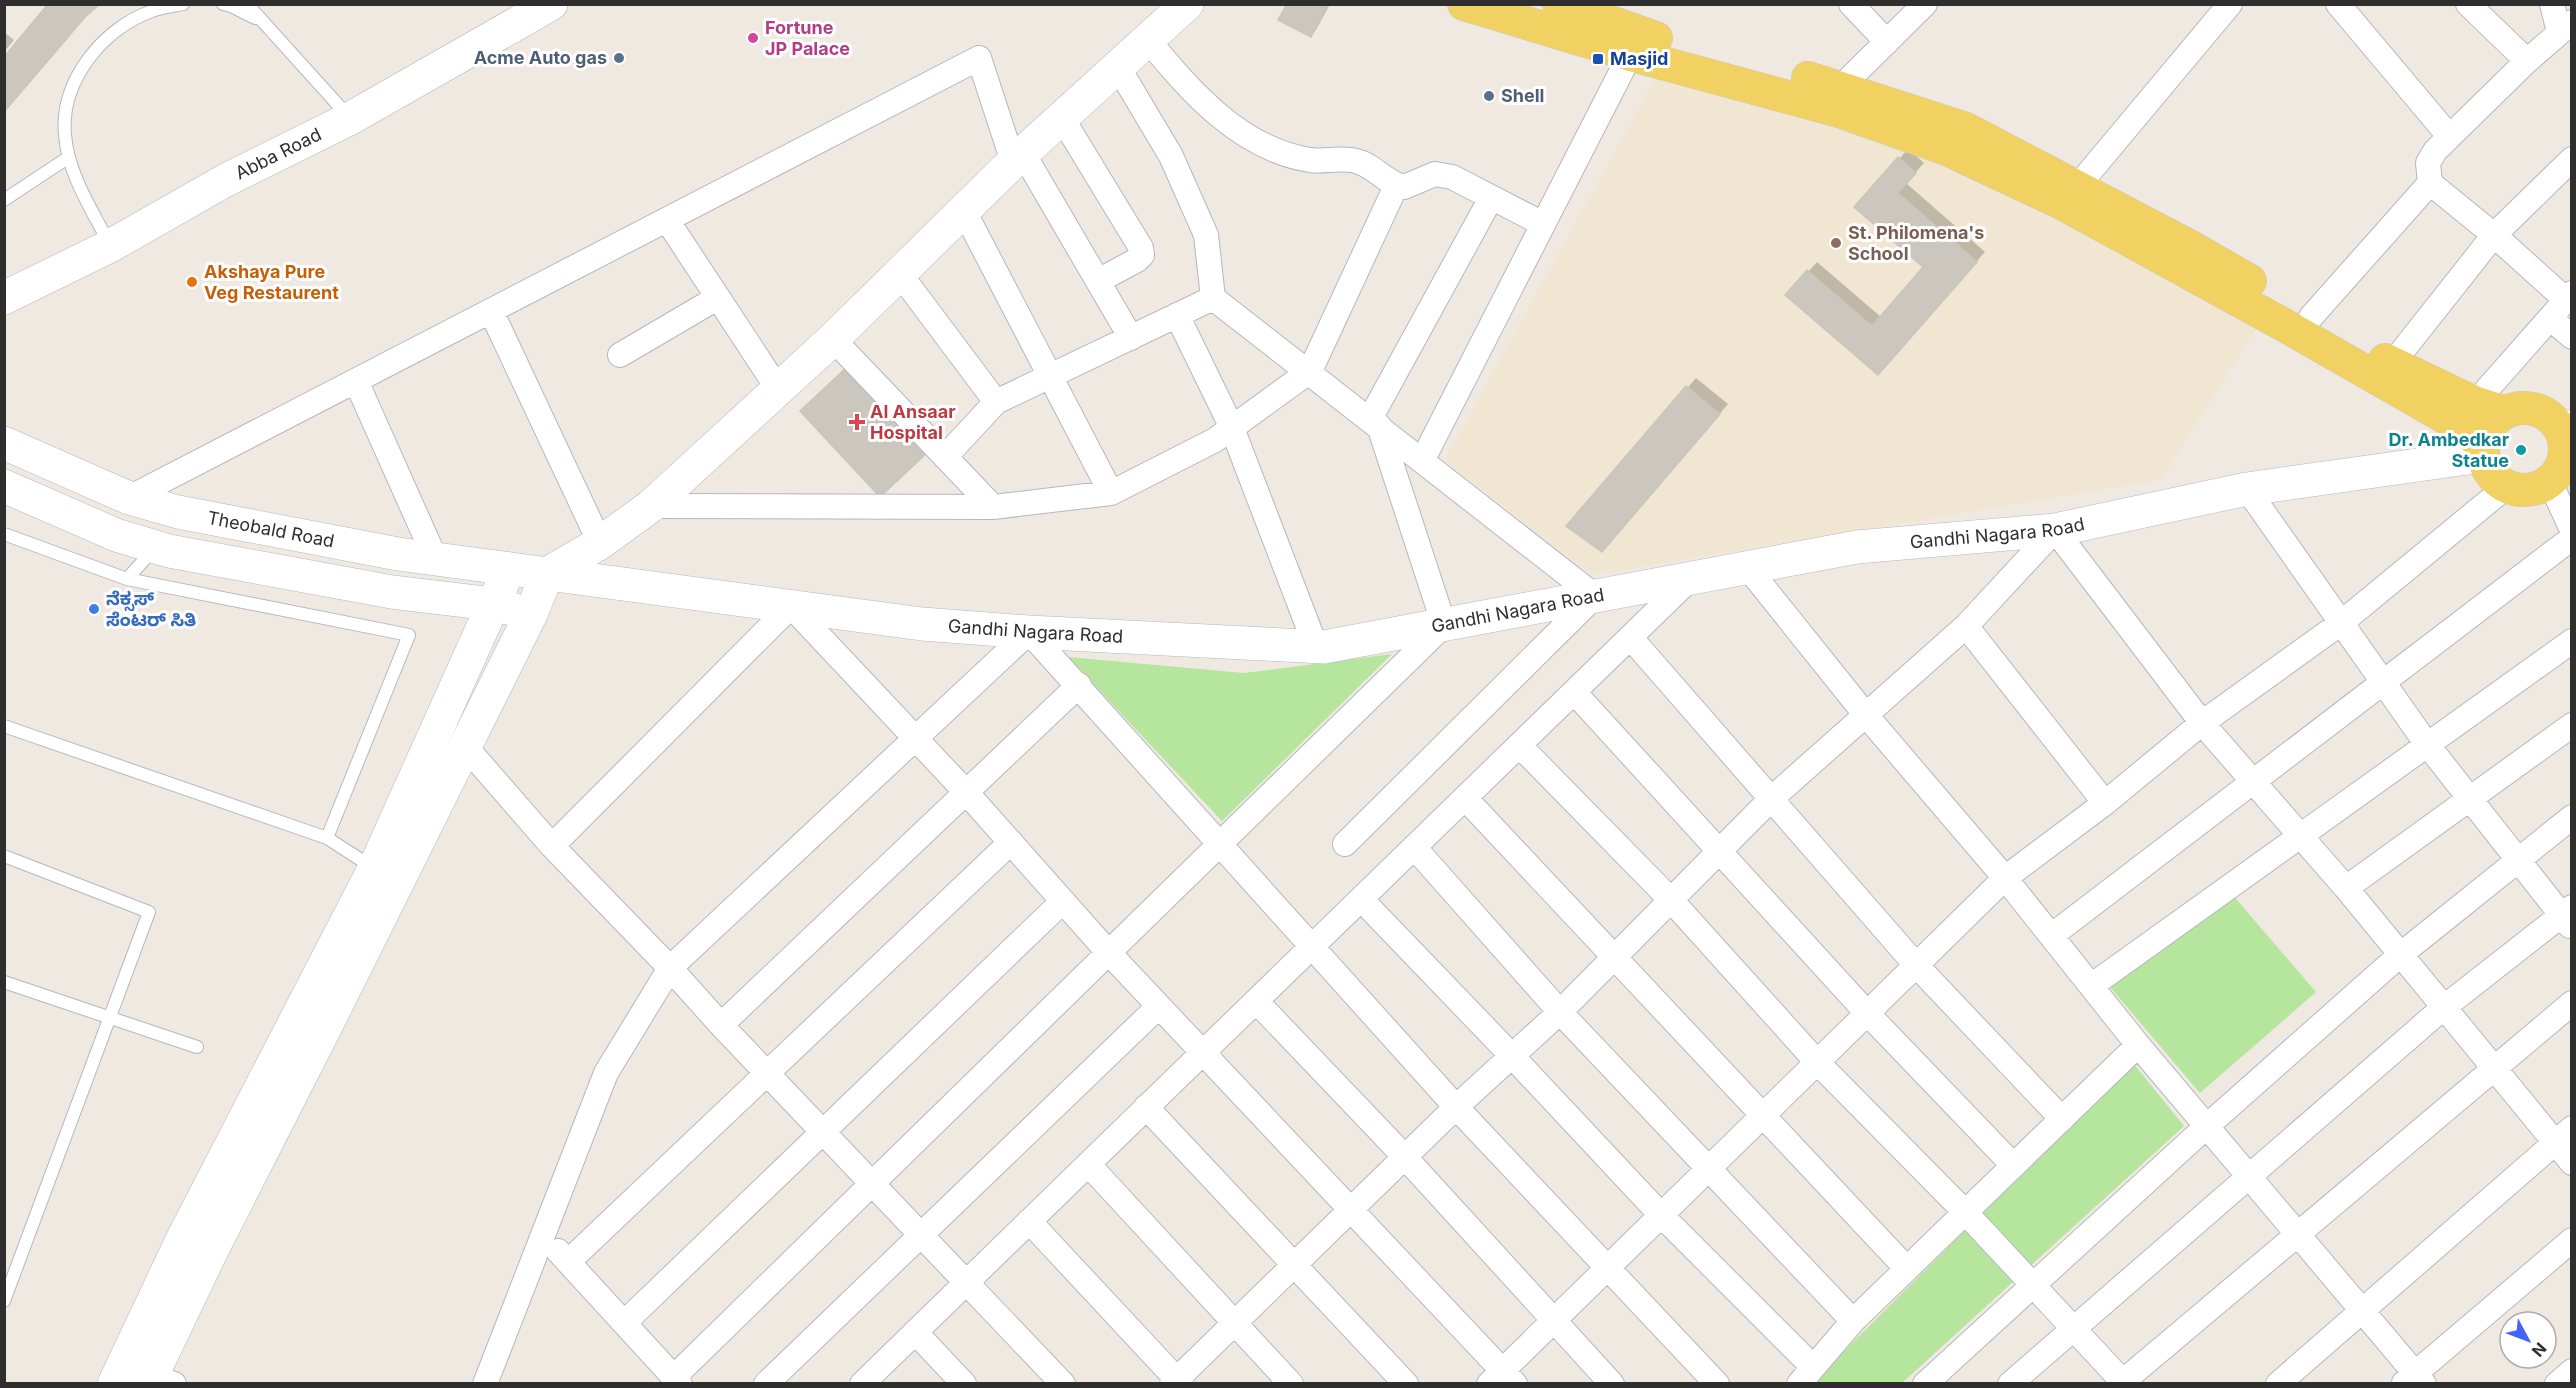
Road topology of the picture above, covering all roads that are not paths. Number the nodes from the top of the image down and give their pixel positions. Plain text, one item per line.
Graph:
1 (183, 4) edge
2 (223, 4) edge
3 (247, 4) edge
4 (551, 4) edge
5 (1187, 4) edge
6 (1464, 4) edge
7 (1559, 4) edge
8 (1851, 4) edge
9 (1924, 4) edge
10 (2230, 4) edge
11 (2338, 4) edge
12 (2468, 4) edge
13 (2552, 4) edge
14 (1611, 12) edge
15 (260, 20) junction
16 (2565, 27) edge
17 (1148, 40) junction
18 (1887, 42) junction
19 (1635, 44) junction
20 (2528, 61) junction
21 (1118, 67) junction
22 (1841, 87) junction
23 (351, 118) junction
24 (1062, 118) junction
25 (2449, 136) junction
26 (69, 157) junction
27 (1018, 158) junction
28 (2571, 159) edge
29 (2430, 183) junction
30 (1396, 186) junction
31 (2077, 187) junction
32 (1491, 198) junction
33 (4, 200) edge
34 (964, 211) junction
35 (667, 220) junction
36 (1543, 224) junction
37 (2494, 235) junction
38 (111, 246) junction
39 (900, 274) junction
40 (1098, 282) junction
41 (2568, 296) edge
42 (4, 298) edge
43 (717, 298) junction
44 (1213, 298) junction
45 (491, 310) junction
46 (1177, 315) junction
47 (2312, 317) junction
48 (2550, 318) junction
49 (2571, 337) edge
50 (1131, 338) junction
51 (833, 339) junction
52 (620, 355) dead end
53 (2392, 364) junction
54 (1310, 371) junction
55 (1050, 376) junction
56 (356, 381) junction
57 (778, 388) junction
58 (996, 402) junction
59 (2490, 407) junction
60 (1374, 423) junction
61 (1232, 428) junction
62 (4, 443) edge
63 (2482, 449) junction
64 (945, 457) junction
65 (2564, 458) edge
66 (1422, 461) junction
67 (4, 486) edge
68 (2506, 487) junction
69 (2247, 489) junction
70 (1111, 493) junction
71 (129, 498) junction
72 (651, 506) junction
73 (993, 507) junction
74 (2055, 530) junction
75 (2571, 530) edge
76 (4, 534) edge
77 (2571, 538) edge
78 (600, 543) junction
79 (156, 547) junction
80 (435, 558) junction
81 (509, 568) junction
82 (1748, 568) junction
83 (548, 574) junction
84 (1690, 578) junction
85 (127, 579) junction
86 (1595, 596) junction
87 (492, 604) junction
88 (791, 606) junction
89 (531, 614) junction
90 (2341, 623) junction
91 (1443, 625) junction
92 (1966, 626) junction
93 (1029, 632) junction
94 (1630, 638) junction
95 (2571, 641) edge
96 (1316, 647) junction
97 (2384, 684) junction
98 (1079, 685) junction
99 (1574, 692) junction
100 (1865, 714) junction
101 (2202, 723) junction
102 (2571, 725) edge
103 (4, 726) edge
104 (916, 738) junction
105 (2426, 743) junction
106 (464, 745) junction
107 (1519, 745) junction
108 (2252, 782) junction
109 (965, 791) junction
110 (1465, 798) junction
111 (2469, 798) junction
112 (1771, 799) junction
113 (2105, 803) junction
114 (2571, 817) edge
115 (2298, 835) junction
116 (327, 838) junction
117 (1011, 842) junction
118 (1220, 843) junction
119 (1345, 844) dead end
120 (552, 846) junction
121 (1414, 847) junction
122 (1719, 850) junction
123 (4, 856) edge
124 (2518, 860) junction
125 (374, 868) junction
126 (2005, 878) junction
127 (2346, 888) junction
128 (1361, 899) junction
129 (1671, 900) junction
130 (1063, 901) junction
131 (2568, 917) edge
132 (2051, 936) junction
133 (1312, 946) junction
134 (1108, 952) junction
135 (2400, 955) junction
136 (1614, 957) junction
137 (1916, 965) junction
138 (670, 968) junction
139 (4, 982) edge
140 (2091, 986) junction
141 (1256, 1001) junction
142 (2571, 1004) edge
143 (1159, 1006) junction
144 (2443, 1008) junction
145 (1560, 1012) junction
146 (1867, 1013) junction
147 (109, 1017) junction
148 (721, 1024) junction
149 (2138, 1045) junction
150 (197, 1047) dead end
151 (1203, 1052) junction
152 (1512, 1056) junction
153 (1817, 1062) junction
154 (2493, 1070) junction
155 (767, 1073) junction
156 (1146, 1107) junction
157 (1456, 1107) junction
158 (1762, 1116) junction
159 (2062, 1119) junction
160 (2207, 1126) junction
161 (823, 1132) junction
162 (2563, 1135) edge
163 (1405, 1157) junction
164 (2571, 1163) edge
165 (1088, 1164) junction
166 (2013, 1165) junction
167 (1709, 1168) junction
168 (2248, 1175) junction
169 (872, 1183) junction
170 (1352, 1210) junction
171 (1965, 1212) junction
172 (1661, 1215) junction
173 (1029, 1221) junction
174 (2298, 1234) junction
175 (542, 1235) junction
176 (922, 1236) junction
177 (2571, 1240) edge
178 (568, 1262) junction
179 (1295, 1266) junction
180 (1608, 1268) junction
181 (1907, 1269) junction
182 (966, 1282) junction
183 (2033, 1285) junction
184 (4, 1301) edge
185 (2362, 1310) junction
186 (1554, 1320) junction
187 (1853, 1321) junction
188 (624, 1323) junction
189 (1236, 1324) junction
190 (2073, 1327) junction
191 (915, 1332) junction
192 (2571, 1371) edge
193 (1806, 1375) edge
194 (1502, 1379) edge
195 (677, 1380) edge
196 (2414, 1380) edge
197 (158, 1381) edge
198 (866, 1382) edge
199 (1177, 1382) edge
200 (114, 1383) edge
201 (485, 1383) edge
202 (766, 1383) edge
203 (964, 1383) edge
204 (1063, 1383) edge
205 (1291, 1383) edge
206 (1406, 1383) edge
207 (1612, 1383) edge
208 (1717, 1383) edge
209 (1925, 1383) edge
210 (2010, 1383) edge
211 (2123, 1383) edge
212 (2278, 1383) edge
213 (2557, 1383) edge

1 - 26 lane
2 - 15 lane
3 - 15 lane
4 - 23 main road, Abba Road
5 - 17 main road
6 - 19 main road
7 - 14 main road
8 - 18 street
9 - 18 street
10 - 31 street
11 - 25 street
12 - 20 street
13 - 16 street
14 - 19 main road
15 - 23 lane
16 - 20 street
17 - 21 main road
17 - 30 street
18 - 22 street
19 - 22 main road
19 - 36 street
19 - 63 main road
20 - 25 street
21 - 24 main road
21 - 44 street
22 - 31 main road
23 - 38 main road, Abba Road
24 - 27 main road
24 - 40 street
25 - 29 street
26 - 33 lane
26 - 38 lane
27 - 34 main road
27 - 35 street
27 - 40 street
28 - 37 street
29 - 37 street
29 - 47 street
30 - 32 street
30 - 54 street
31 - 47 main road
32 - 36 street
32 - 60 street
34 - 39 main road
34 - 55 street
35 - 43 street
35 - 45 street
36 - 66 street
37 - 41 street
37 - 53 street
38 - 42 main road, Abba Road
39 - 51 main road
39 - 58 street
40 - 50 street
41 - 48 street
43 - 52 street
43 - 57 street
44 - 46 street
44 - 54 street
45 - 56 street
45 - 78 street
46 - 50 street
46 - 61 street
47 - 53 main road
48 - 49 street
48 - 59 street
50 - 55 street
51 - 57 main road
51 - 64 street
53 - 59 main road
54 - 60 street
54 - 61 street
55 - 58 street
55 - 70 street
56 - 71 street
56 - 80 street
57 - 72 main road
58 - 64 street
59 - 63 main road
59 - 65 main road
60 - 66 street
60 - 91 street
61 - 70 street
61 - 96 street
62 - 71 main road, Theobald Road
63 - 68 main road
63 - 69 main road, Gandhi Nagara Road
64 - 73 street
65 - 68 main road
65 - 75 street
66 - 86 street
67 - 79 main road
68 - 90 street
69 - 74 main road, Gandhi Nagara Road
69 - 90 street
70 - 73 street
71 - 80 main road, Theobald Road
72 - 73 street
72 - 78 main road
74 - 82 main road, Gandhi Nagara Road
74 - 92 street
74 - 101 street
76 - 85 lane
77 - 97 street
78 - 83 main road
79 - 85 lane
79 - 87 main road
80 - 81 main road, Theobald Road
81 - 83 main road, Theobald Road
81 - 87 main road
82 - 84 main road, Gandhi Nagara Road
82 - 100 street
83 - 88 main road, Gandhi Nagara Road
83 - 89 main road
84 - 86 main road, Gandhi Nagara Road
84 - 94 street
85 - 116 lane
86 - 91 main road, Gandhi Nagara Road
86 - 119 street
87 - 89 main road
87 - 125 main road
88 - 93 main road, Gandhi Nagara Road
88 - 104 street
88 - 120 street
89 - 106 main road
90 - 97 street
90 - 101 street
91 - 96 main road, Gandhi Nagara Road
91 - 118 street
92 - 100 street
92 - 113 street
93 - 96 main road, Gandhi Nagara Road
93 - 98 street
93 - 104 street
94 - 99 street
94 - 112 street
95 - 105 street
97 - 105 street
97 - 108 street
98 - 109 street
98 - 118 street
99 - 107 street
99 - 122 street
100 - 112 street
100 - 126 street
101 - 108 street
101 - 113 street
102 - 111 street
103 - 116 lane
104 - 109 street
104 - 138 street
105 - 111 street
105 - 115 street
106 - 120 street
106 - 197 main road
107 - 110 street
107 - 129 street
108 - 115 street
108 - 132 street
109 - 117 street
109 - 148 street
110 - 121 street
110 - 136 street
111 - 124 street
111 - 127 street
112 - 122 street
112 - 137 street
113 - 126 street
114 - 124 street
115 - 127 street
115 - 140 street
116 - 125 lane
117 - 130 street
117 - 155 street
118 - 133 street
118 - 134 street
120 - 138 street
121 - 128 street
121 - 145 street
122 - 129 street
122 - 146 street
123 - 147 lane
124 - 131 street
124 - 135 street
125 - 200 main road
126 - 132 street
126 - 137 street
127 - 135 street
128 - 133 street
128 - 152 street
129 - 136 street
129 - 153 street
130 - 134 street
130 - 161 street
131 - 144 street
132 - 140 street
133 - 141 street
133 - 157 street
134 - 143 street
134 - 169 street
135 - 144 street
135 - 160 street
136 - 145 street
136 - 158 street
137 - 146 street
137 - 159 street
138 - 148 street
138 - 175 street
139 - 147 lane
140 - 149 street
141 - 151 street
141 - 163 street
142 - 154 street
143 - 151 street
143 - 176 street
144 - 154 street
144 - 168 street
145 - 152 street
145 - 167 street
146 - 153 street
146 - 166 street
147 - 150 lane
147 - 184 lane
148 - 155 street
149 - 159 street
149 - 160 street
151 - 156 street
151 - 170 street
152 - 157 street
152 - 172 street
153 - 158 street
153 - 171 street
154 - 162 street
154 - 174 street
155 - 161 street
155 - 178 street
156 - 165 street
156 - 179 street
157 - 163 street
157 - 180 street
158 - 167 street
158 - 181 street
159 - 166 street
160 - 168 street
160 - 183 street
161 - 169 street
161 - 188 street
162 - 164 street
162 - 185 street
163 - 170 street
163 - 186 street
165 - 173 street
165 - 189 street
166 - 171 street
167 - 172 street
167 - 187 street
168 - 174 street
168 - 190 street
169 - 176 street
169 - 195 street
170 - 179 street
170 - 194 street
171 - 181 street
171 - 183 street
172 - 180 street
172 - 193 street
173 - 182 street
173 - 199 street
174 - 185 street
174 - 211 street
175 - 178 street
175 - 201 street
176 - 182 street
176 - 202 street
177 - 196 street
178 - 188 street
179 - 189 street
179 - 206 street
180 - 186 street
180 - 208 street
181 - 187 street
182 - 191 street
182 - 204 street
183 - 190 street
183 - 209 street
185 - 196 street
185 - 212 street
186 - 194 street
186 - 207 street
187 - 193 street
188 - 195 street
189 - 199 street
189 - 205 street
190 - 210 street
190 - 211 street
191 - 198 street
191 - 203 street
192 - 213 street

